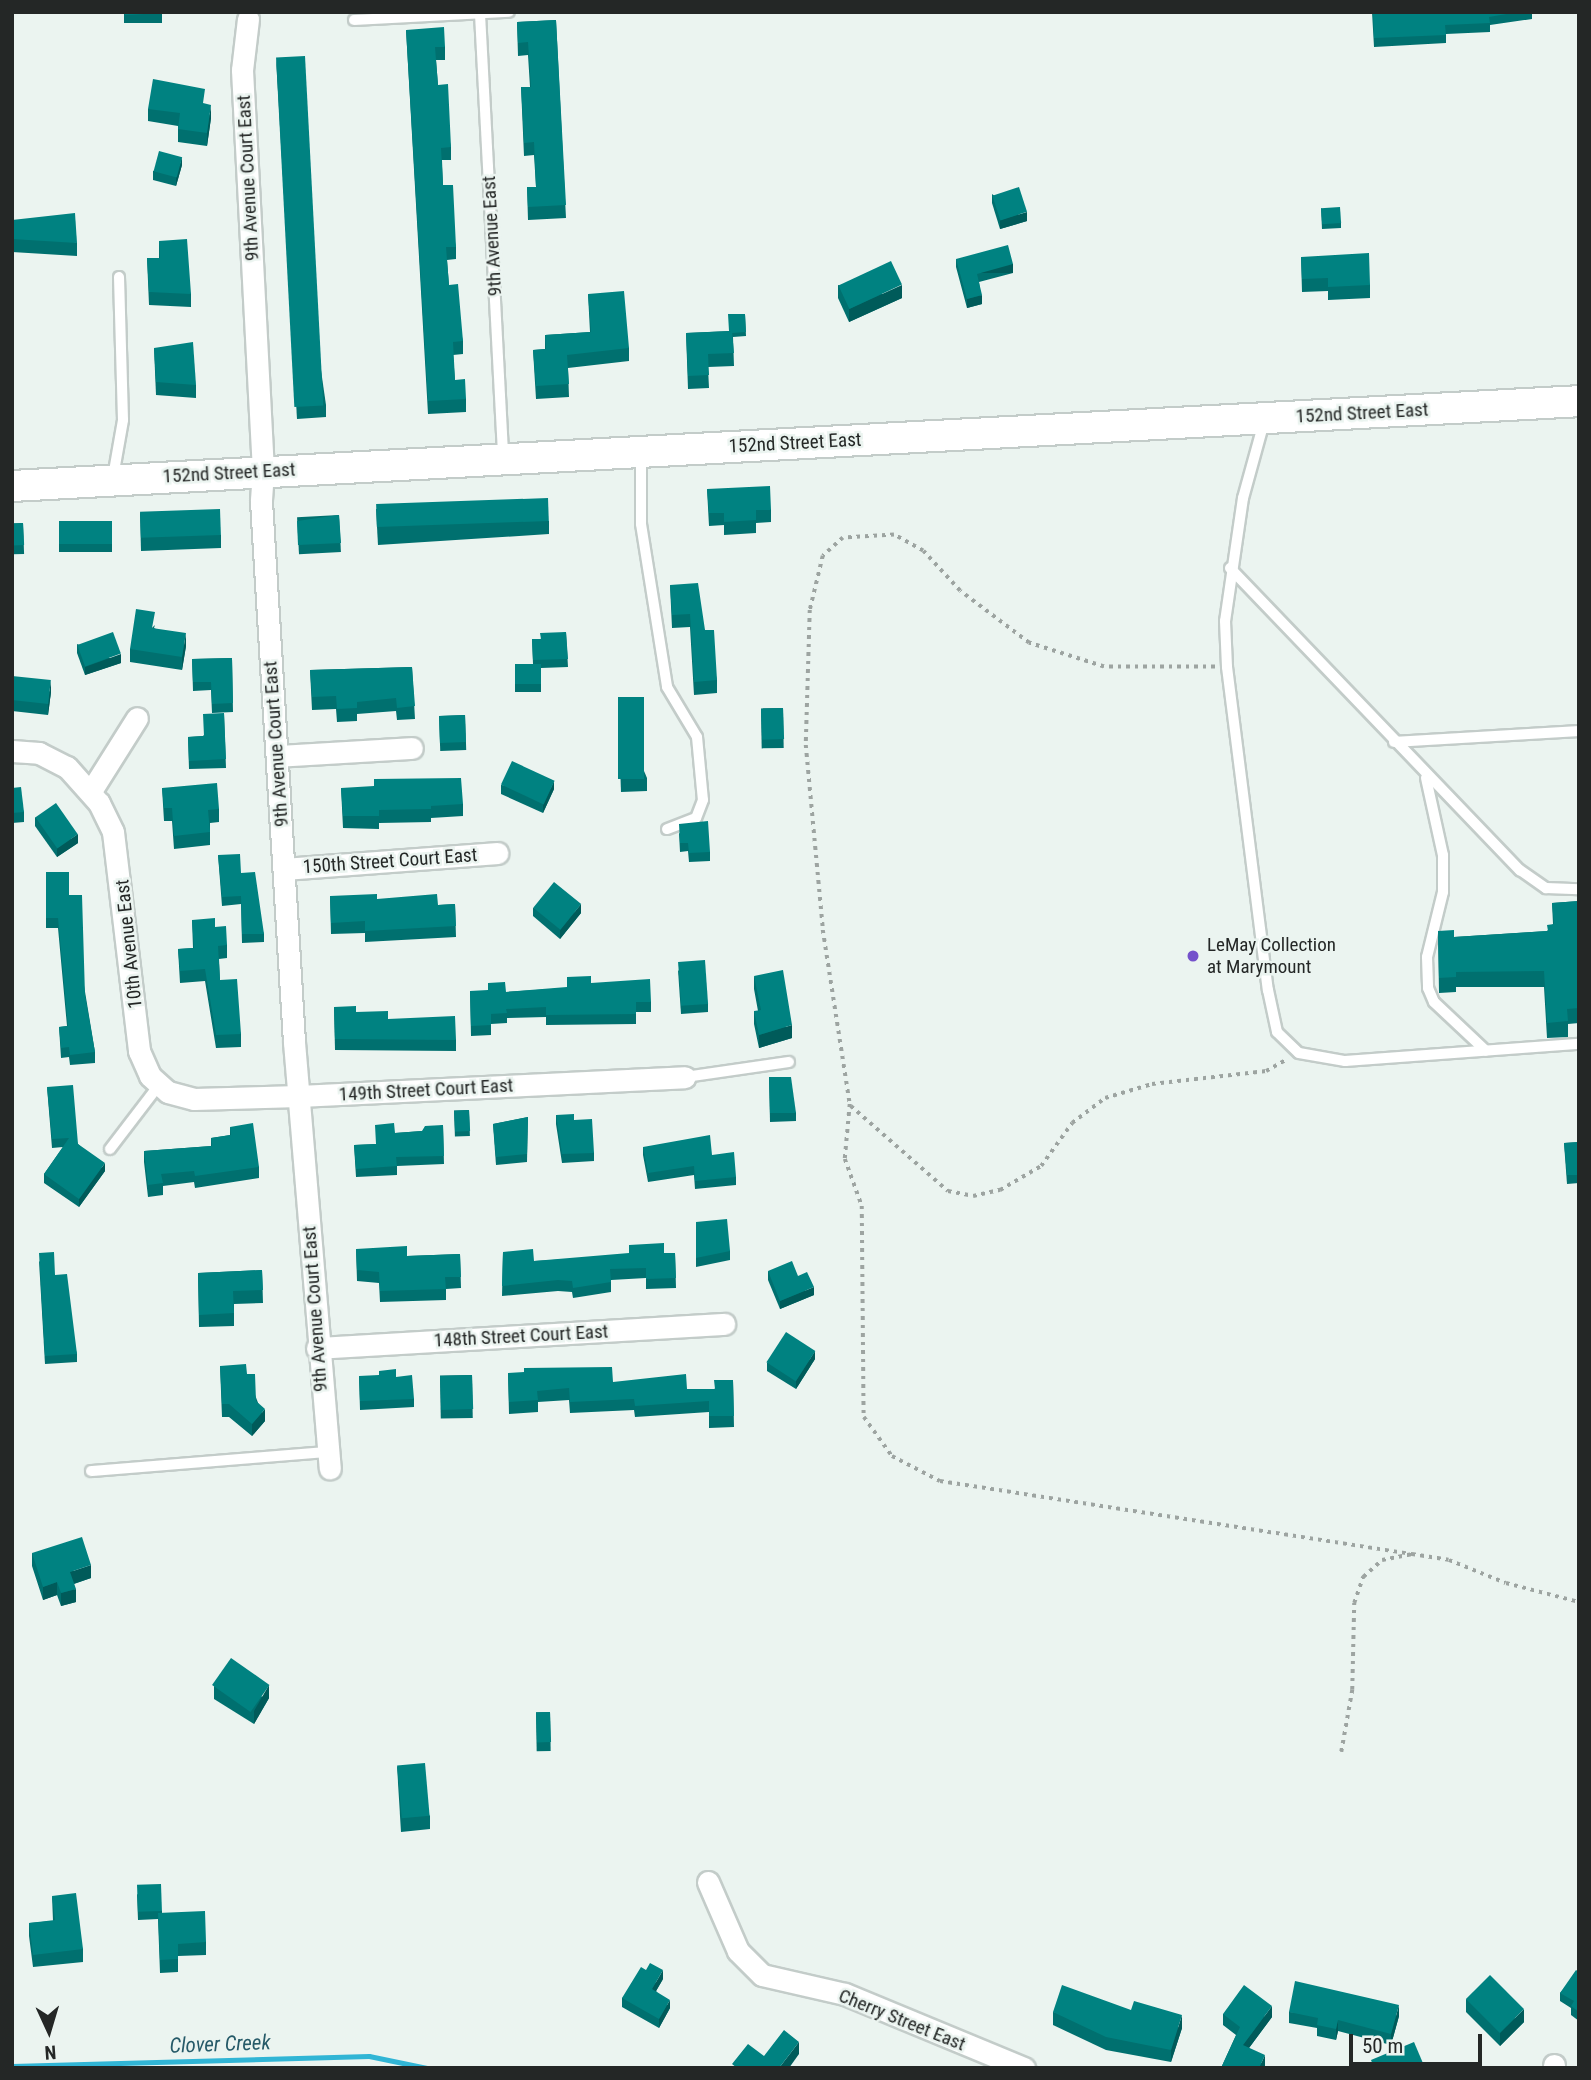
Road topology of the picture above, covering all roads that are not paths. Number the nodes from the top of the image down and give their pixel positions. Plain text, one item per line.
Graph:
1 (509, 12) edge
2 (480, 14) edge
3 (248, 19) dead end
4 (354, 20) dead end
5 (119, 277) dead end
6 (1579, 401) edge
7 (1264, 419) junction
8 (641, 452) junction
9 (503, 459) junction
10 (263, 471) junction
11 (113, 480) junction
12 (12, 486) edge
13 (1230, 568) junction
14 (137, 718) dead end
15 (1579, 730) edge
16 (1394, 742) junction
17 (412, 748) dead end
18 (12, 751) edge
19 (277, 756) junction
20 (1425, 775) junction
21 (91, 791) junction
22 (667, 829) dead end
23 (497, 853) dead end
24 (284, 869) junction
25 (1579, 889) edge
26 (1579, 1044) edge
27 (1486, 1051) junction
28 (789, 1062) dead end
29 (685, 1077) joint
30 (164, 1089) junction
31 (299, 1096) junction
32 (110, 1149) dead end
33 (724, 1324) dead end
34 (317, 1348) junction
35 (328, 1460) joint
36 (91, 1471) dead end
37 (708, 1882) dead end
38 (1024, 2068) edge

1 - 2 lane
2 - 4 lane
2 - 9 lane, 9th Avenue East
3 - 10 street, 9th Avenue Court East
5 - 11 lane
6 - 7 main road, 152nd Street East
7 - 8 main road, 152nd Street East
7 - 13 lane
8 - 9 main road, 152nd Street East
8 - 22 lane
9 - 10 main road, 152nd Street East
10 - 11 main road, 152nd Street East
10 - 19 street, 9th Avenue Court East
11 - 12 main road, 152nd Street East
13 - 16 lane
13 - 27 lane
14 - 21 street
15 - 16 lane
16 - 20 lane
17 - 19 street
18 - 21 street
19 - 24 street, 9th Avenue Court East
20 - 25 lane
20 - 27 lane
21 - 30 street, 10th Avenue East
23 - 24 street, 150th Street Court East
24 - 31 street, 9th Avenue Court East
26 - 27 lane
28 - 29 lane
29 - 31 street, 149th Street Court East
30 - 31 street, 149th Street Court East
30 - 32 lane
31 - 34 street, 9th Avenue Court East
33 - 34 street, 148th Street Court East
34 - 35 street, 9th Avenue Court East
35 - 36 lane
37 - 38 street, Cherry Street East

